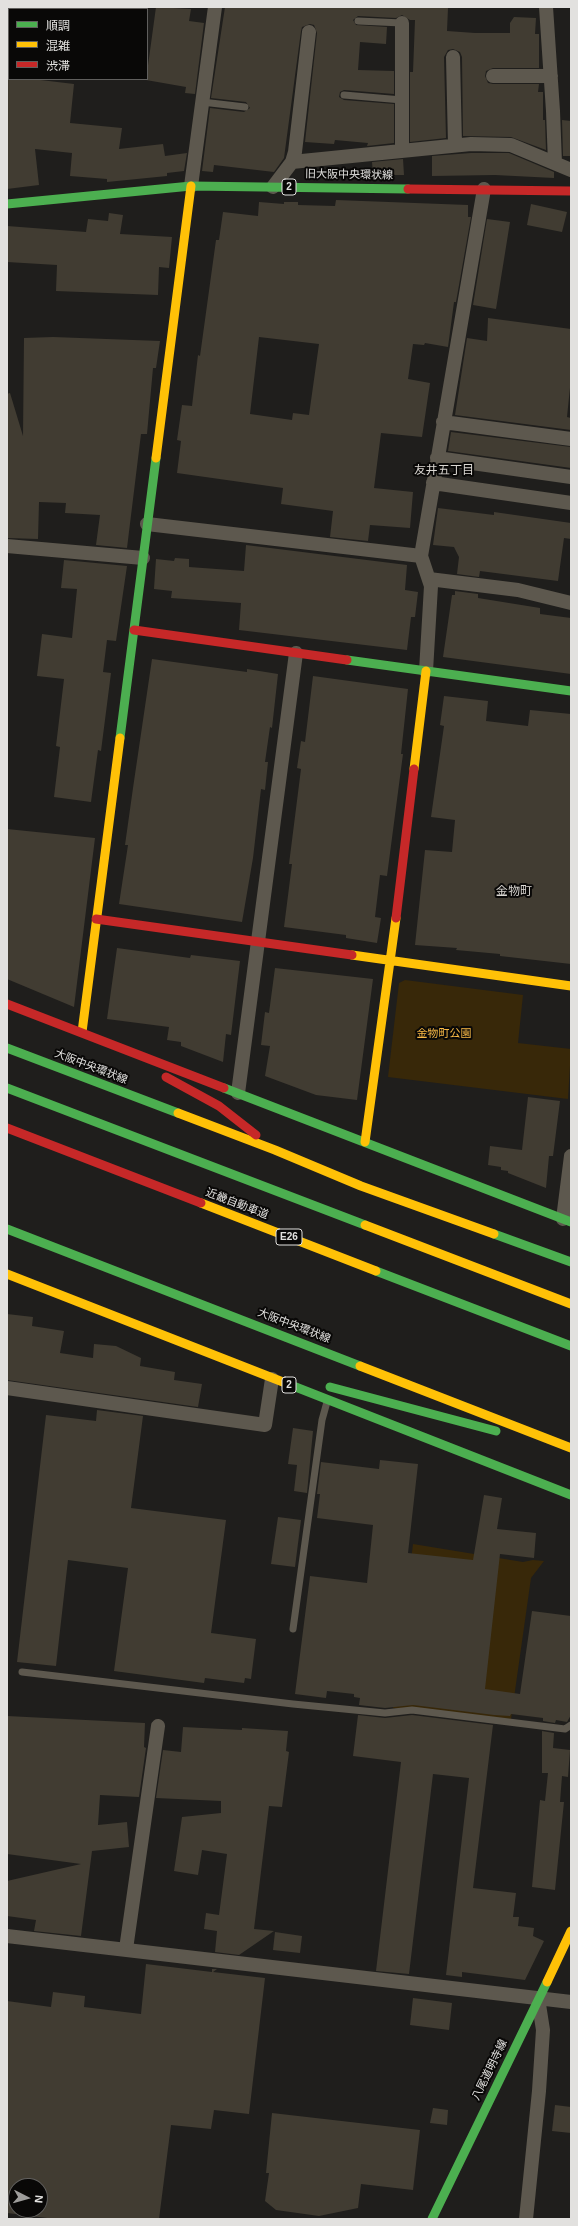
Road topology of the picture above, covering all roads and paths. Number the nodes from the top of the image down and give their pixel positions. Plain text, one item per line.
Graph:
1 (215, 7) edge
2 (546, 7) edge
3 (358, 21) dead end
4 (402, 23) joint
5 (309, 32) dead end
6 (453, 57) dead end
7 (493, 76) dead end
8 (551, 76) junction
9 (344, 95) dead end
10 (402, 100) junction
11 (202, 102) junction
12 (245, 107) dead end
13 (455, 146) junction
14 (402, 150) junction
15 (292, 162) junction
16 (555, 163) junction
17 (571, 170) edge
18 (191, 186) junction
19 (273, 186) junction
20 (484, 189) junction
21 (571, 191) edge
22 (7, 204) edge
23 (443, 422) junction
24 (571, 439) edge
25 (437, 458) junction
26 (571, 477) edge
27 (433, 483) junction
28 (571, 503) edge
29 (147, 524) junction
30 (7, 546) edge
31 (421, 556) junction
32 (143, 558) junction
33 (429, 579) junction
34 (571, 604) edge
35 (134, 630) junction
36 (296, 653) junction
37 (426, 671) junction
38 (571, 691) edge
39 (96, 919) junction
40 (257, 943) junction
41 (391, 962) junction
42 (571, 986) edge
43 (7, 1004) edge
44 (82, 1032) junction
45 (7, 1048) edge
46 (7, 1088) edge
47 (238, 1093) junction
48 (7, 1128) edge
49 (365, 1142) junction
50 (275, 1150) junction
51 (571, 1156) edge
52 (567, 1220) edge
53 (7, 1228) edge
54 (571, 1262) edge
55 (7, 1274) edge
56 (571, 1304) edge
57 (161, 1336) junction
58 (571, 1346) edge
59 (295, 1376) dead end
60 (272, 1379) junction
61 (317, 1383) dead end
62 (7, 1388) edge
63 (328, 1400) junction
64 (571, 1449) edge
65 (571, 1495) edge
66 (293, 1629) dead end
67 (22, 1672) dead end
68 (571, 1725) edge
69 (158, 1726) dead end
70 (571, 1931) edge
71 (7, 1936) edge
72 (126, 1949) junction
73 (538, 1998) junction
74 (571, 2002) edge
75 (432, 2219) edge
76 (526, 2219) edge

1 - 11 street
2 - 8 street
3 - 4 lane
4 - 10 street
5 - 15 street
6 - 13 street
7 - 8 street
8 - 16 street
9 - 10 lane
10 - 14 street
11 - 12 lane
11 - 18 street
13 - 14 street
13 - 16 street
14 - 15 street
15 - 19 street
16 - 17 street
18 - 19 main road, 旧大阪中央環状線 / 2
18 - 22 main road, 旧大阪中央環状線 / 2
18 - 29 main road
19 - 20 main road, 旧大阪中央環状線 / 2
20 - 21 main road, 旧大阪中央環状線 / 2
20 - 23 street
23 - 24 street
23 - 25 street
25 - 26 street
25 - 27 street
27 - 28 street
27 - 31 street
29 - 31 street
29 - 32 main road
30 - 32 street
31 - 33 street
32 - 35 main road
33 - 34 street
33 - 37 street
35 - 36 main road
35 - 39 main road
36 - 37 main road
36 - 40 street
37 - 38 main road
37 - 41 main road
39 - 40 main road
39 - 44 main road
40 - 41 main road
40 - 47 street
41 - 42 main road
41 - 49 main road
43 - 44 main road
44 - 47 main road
44 - 50 main road
45 - 50 main road, 大阪中央環状線
46 - 56 main road
47 - 49 main road
48 - 58 main road, 近畿自動車道 / E26
49 - 52 main road
50 - 54 main road, 大阪中央環状線
51 - 52 street
53 - 64 main road, 大阪中央環状線
55 - 57 main road, 2
57 - 59 main road
57 - 60 main road, 2
60 - 62 street
60 - 63 main road, 2
61 - 64 main road
63 - 65 main road, 2
63 - 66 lane
67 - 68 lane
69 - 72 street
70 - 73 main road, 八尾道明寺線
71 - 72 street
72 - 73 street
73 - 74 street
73 - 75 main road, 八尾道明寺線
73 - 76 street

